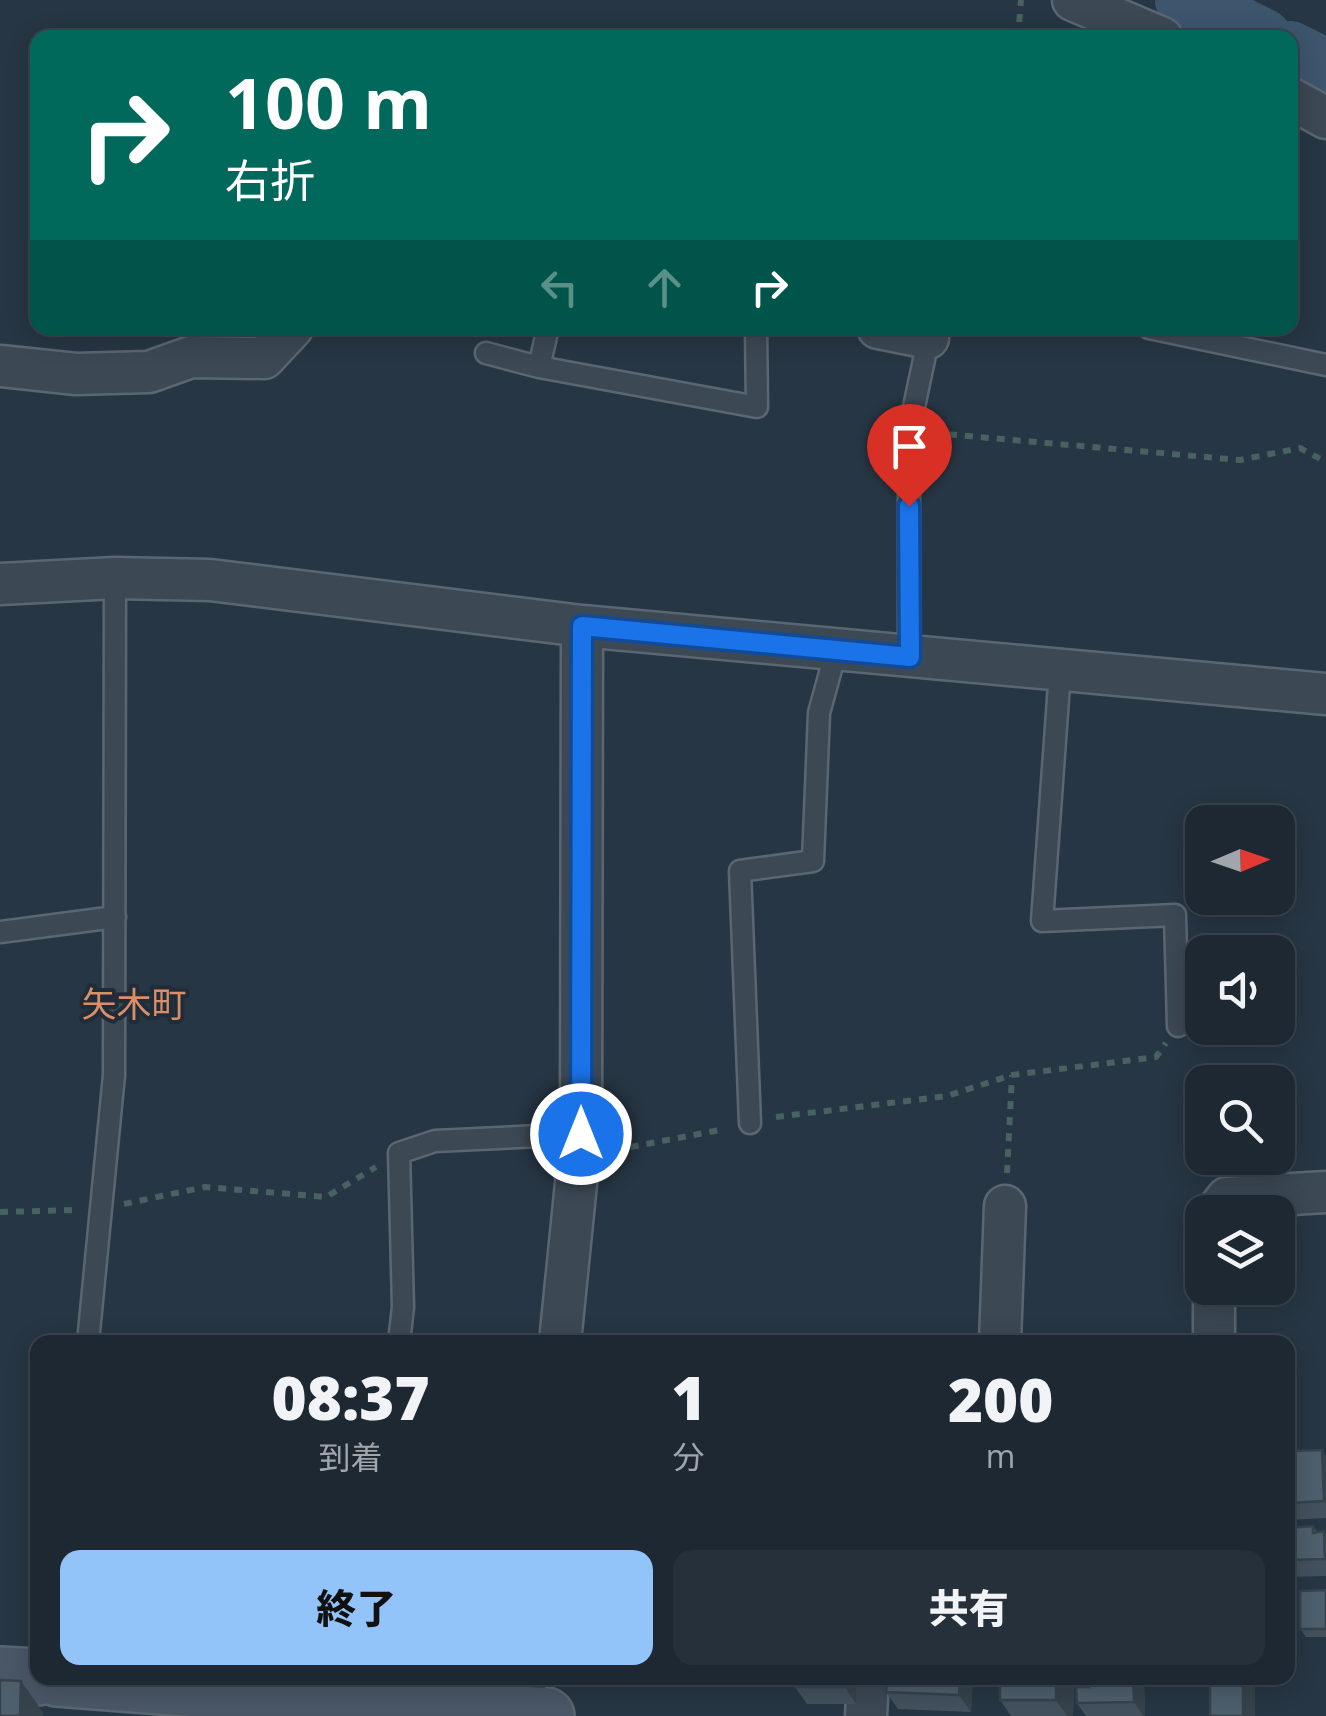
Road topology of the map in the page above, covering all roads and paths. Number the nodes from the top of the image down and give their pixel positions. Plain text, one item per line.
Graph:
1 (1021, 0) edge
2 (1072, 0) edge
3 (1019, 30) edge
4 (1143, 30) edge
5 (1298, 102) edge
6 (1326, 118) edge
7 (285, 335) edge
8 (546, 335) edge
9 (756, 335) edge
10 (929, 335) edge
11 (1216, 335) edge
12 (486, 353) dead end
13 (1326, 365) edge
14 (0, 366) edge
15 (539, 367) junction
16 (909, 431) junction
17 (1326, 462) edge
18 (115, 578) junction
19 (0, 584) edge
20 (582, 626) junction
21 (836, 650) junction
22 (910, 657) junction
23 (1060, 672) junction
24 (1326, 694) edge
25 (114, 916) junction
26 (0, 932) edge
27 (1178, 1026) joint
28 (1012, 1075) junction
29 (750, 1123) junction
30 (580, 1143) junction
31 (399, 1154) junction
32 (1326, 1192) edge
33 (1276, 1195) edge
34 (1005, 1206) joint
35 (102, 1209) junction
36 (0, 1212) edge
37 (1214, 1305) edge
38 (89, 1335) edge
39 (399, 1335) edge
40 (561, 1335) edge
41 (1000, 1335) edge
42 (1214, 1335) edge
43 (0, 1675) edge
44 (30, 1676) edge
45 (104, 1685) edge
46 (868, 1685) edge
47 (243, 1706) edge
48 (529, 1706) edge
49 (866, 1716) edge

1 - 3 path
2 - 4 street
5 - 6 street
7 - 14 street
8 - 15 lane
9 - 15 lane
10 - 16 lane
11 - 13 lane
12 - 15 lane
16 - 17 path
16 - 22 lane
18 - 19 street
18 - 20 street
18 - 25 lane
20 - 21 street
20 - 30 street
21 - 22 street
21 - 29 lane
22 - 23 street
23 - 24 street
23 - 27 lane
25 - 26 lane
25 - 35 lane
27 - 28 path
28 - 29 path
28 - 34 path
29 - 30 path
30 - 31 lane
30 - 40 street
31 - 35 path
31 - 39 lane
32 - 33 street
34 - 41 street
35 - 36 path
35 - 38 lane
37 - 42 street
43 - 44 main road
45 - 47 main road
46 - 49 street
47 - 48 main road

